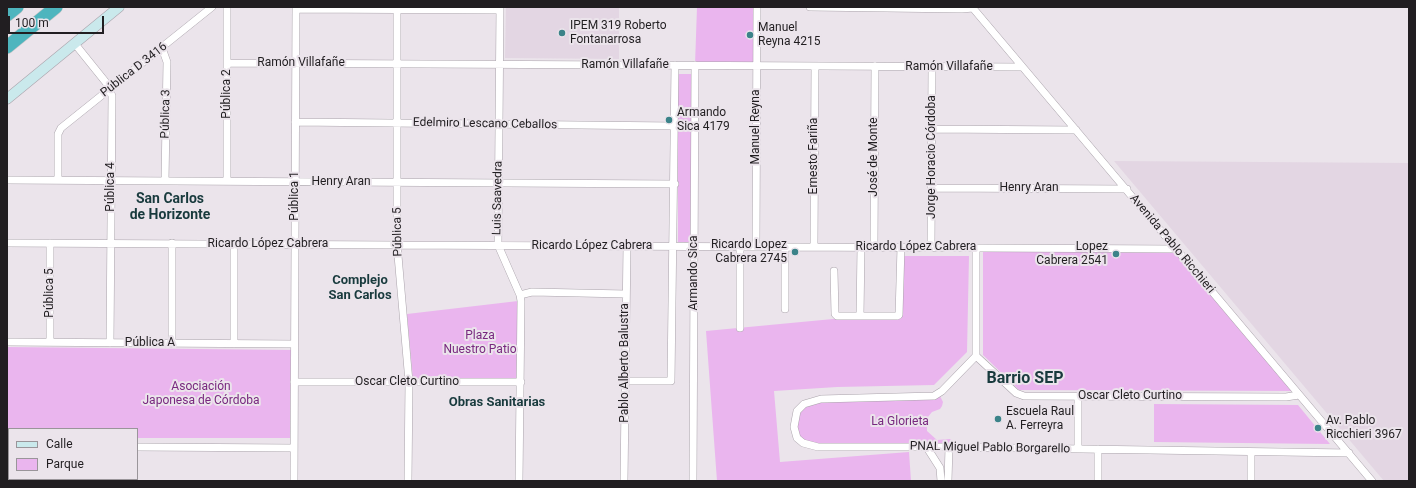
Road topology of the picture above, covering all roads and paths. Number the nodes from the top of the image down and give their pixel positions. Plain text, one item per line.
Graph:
1 (17, 7) edge
2 (56, 7) edge
3 (119, 7) edge
4 (212, 7) edge
5 (227, 7) edge
6 (757, 7) edge
7 (810, 7) edge
8 (972, 7) edge
9 (296, 8) edge
10 (397, 8) edge
11 (500, 8) edge
12 (7, 15) edge
13 (75, 44) junction
14 (7, 47) edge
15 (162, 48) junction
16 (227, 63) junction
17 (295, 63) junction
18 (397, 64) junction
19 (500, 64) junction
20 (675, 65) junction
21 (695, 65) junction
22 (756, 66) junction
23 (815, 66) junction
24 (875, 66) junction
25 (932, 67) junction
26 (1022, 67) junction
27 (110, 89) junction
28 (7, 99) edge
29 (295, 122) junction
30 (397, 123) junction
31 (499, 124) junction
32 (675, 126) junction
33 (932, 129) junction
34 (1076, 130) junction
35 (7, 180) edge
36 (58, 180) junction
37 (111, 181) junction
38 (165, 181) junction
39 (227, 181) junction
40 (295, 182) junction
41 (397, 182) junction
42 (499, 183) junction
43 (674, 184) junction
44 (931, 188) junction
45 (1126, 189) junction
46 (7, 243) edge
47 (50, 243) junction
48 (110, 243) junction
49 (172, 244) junction
50 (234, 244) junction
51 (295, 244) junction
52 (397, 244) junction
53 (498, 245) junction
54 (627, 246) junction
55 (674, 246) junction
56 (694, 246) junction
57 (740, 246) junction
58 (756, 246) junction
59 (785, 247) junction
60 (814, 247) junction
61 (861, 247) junction
62 (874, 247) junction
63 (901, 247) junction
64 (931, 248) junction
65 (976, 248) junction
66 (1177, 249) junction
67 (834, 271) dead end
68 (626, 294) junction
69 (520, 295) junction
70 (785, 309) dead end
71 (860, 316) junction
72 (740, 328) dead end
73 (7, 342) edge
74 (50, 342) junction
75 (110, 343) junction
76 (172, 343) junction
77 (234, 344) junction
78 (294, 344) junction
79 (976, 356) junction
80 (626, 381) junction
81 (294, 382) junction
82 (409, 382) junction
83 (521, 382) junction
84 (1299, 395) junction
85 (1078, 396) junction
86 (926, 446) junction
87 (949, 446) junction
88 (138, 447) edge
89 (294, 448) junction
90 (1078, 449) junction
91 (1098, 449) junction
92 (1251, 452) junction
93 (1349, 453) junction
94 (294, 481) edge
95 (408, 481) edge
96 (520, 481) edge
97 (624, 481) edge
98 (693, 481) edge
99 (941, 481) edge
100 (948, 481) edge
101 (1098, 481) edge
102 (1251, 481) edge
103 (1372, 481) edge

1 - 12 highway
2 - 14 highway
3 - 13 street
4 - 15 street, Pública D 3416
5 - 16 street, Pública 2
6 - 22 street, Manuel Reyna
7 - 8 street
8 - 26 street, Avenida Pablo Ricchieri
9 - 10 street
9 - 17 street, Pública 1
10 - 11 street
10 - 18 street, Pública 5
11 - 19 street, Luis Saavedra
13 - 27 street
13 - 28 street
15 - 27 street, Pública D 3416
15 - 38 street, Pública 3
16 - 17 street, Ramón Villafañe
16 - 39 street, Pública 2
17 - 18 street, Ramón Villafañe
17 - 29 street, Pública 1
18 - 19 street, Ramón Villafañe
18 - 30 street, Pública 5
19 - 20 street, Ramón Villafañe
19 - 31 street, Luis Saavedra
20 - 21 street, Ramón Villafañe
20 - 32 street, Armando Sica
21 - 22 street, Ramón Villafañe
21 - 56 street, Armando Sica
22 - 23 street, Ramón Villafañe
22 - 58 street, Manuel Reyna
23 - 24 street, Ramón Villafañe
23 - 60 street, Ernesto Fariña
24 - 25 street, Ramón Villafañe
24 - 62 street, José de Monte
25 - 26 street, Ramón Villafañe
25 - 33 street, Jorge Horacio Córdoba
26 - 34 street, Avenida Pablo Ricchieri
27 - 36 street, Pública D 3416
27 - 37 street, Pública 4
29 - 30 street, Edelmiro Lescano Ceballos
29 - 40 street, Pública 1
30 - 31 street, Edelmiro Lescano Ceballos
30 - 41 street, Pública 5
31 - 32 street, Edelmiro Lescano Ceballos
31 - 42 street, Luis Saavedra
32 - 43 street, Armando Sica
33 - 34 street
33 - 44 street, Jorge Horacio Córdoba
34 - 45 street, Avenida Pablo Ricchieri
35 - 36 street, Henry Aran
36 - 37 street, Henry Aran
37 - 38 street, Henry Aran
37 - 48 street, Pública 4
38 - 39 street, Henry Aran
39 - 40 street, Henry Aran
40 - 41 street, Henry Aran
40 - 51 street, Pública 1
41 - 42 street, Henry Aran
41 - 52 street, Pública 5
42 - 43 street, Henry Aran
42 - 53 street, Luis Saavedra
43 - 55 street, Armando Sica
44 - 45 street, Henry Aran
44 - 64 street, Jorge Horacio Córdoba
45 - 66 street, Avenida Pablo Ricchieri
46 - 47 street, Ricardo López Cabrera
47 - 48 street, Ricardo López Cabrera
47 - 74 street, Pública 5
48 - 49 street, Ricardo López Cabrera
48 - 75 street, Pública 4
49 - 50 street, Ricardo López Cabrera
49 - 76 street
50 - 51 street, Ricardo López Cabrera
50 - 77 street
51 - 52 street, Ricardo López Cabrera
51 - 78 street, Pública 1
52 - 53 street, Ricardo López Cabrera
52 - 82 street, Pública 5
53 - 54 street, Ricardo López Cabrera
53 - 69 street, Luis Saavedra
54 - 55 street, Ricardo López Cabrera
54 - 68 street, Pablo Alberto Balustra
55 - 56 street, Ricardo López Cabrera
55 - 80 street, Armando Sica
56 - 57 street, Ricardo López Cabrera
56 - 98 street, Armando Sica
57 - 58 street, Ricardo López Cabrera
57 - 72 street
58 - 59 street, Ricardo López Cabrera
59 - 60 street, Ricardo López Cabrera
59 - 70 street
60 - 61 street, Ricardo López Cabrera
61 - 62 street, Ricardo López Cabrera
61 - 71 street
62 - 63 street, Ricardo López Cabrera
63 - 64 street, Ricardo López Cabrera
63 - 71 street
64 - 65 street, Ricardo López Cabrera
65 - 66 street, Ricardo López Cabrera
65 - 79 street
66 - 84 street, Avenida Pablo Ricchieri
67 - 71 street
68 - 69 street
68 - 80 street, Pablo Alberto Balustra
69 - 83 street, Luis Saavedra
73 - 74 street, Pública A
74 - 75 street, Pública A
75 - 76 street, Pública A
76 - 77 street, Pública A
77 - 78 street, Pública A
78 - 81 street, Pública 1
79 - 85 street, Oscar Cleto Curtino
79 - 86 street, PNAL Miguel Pablo Borgarello
80 - 97 street, Pablo Alberto Balustra
81 - 82 street, Oscar Cleto Curtino
81 - 89 street, Pública 1
82 - 83 street, Oscar Cleto Curtino
82 - 95 street, Pública 5
83 - 96 street, Luis Saavedra
84 - 85 street, Oscar Cleto Curtino
84 - 93 street, Avenida Pablo Ricchieri
85 - 90 street
86 - 87 street, PNAL Miguel Pablo Borgarello
86 - 99 street
87 - 90 street, PNAL Miguel Pablo Borgarello
87 - 100 street
88 - 89 street
89 - 94 street, Pública 1
90 - 91 street, PNAL Miguel Pablo Borgarello
91 - 92 street, PNAL Miguel Pablo Borgarello
91 - 101 street
92 - 93 street, PNAL Miguel Pablo Borgarello
92 - 102 street
93 - 103 street, Avenida Pablo Ricchieri

